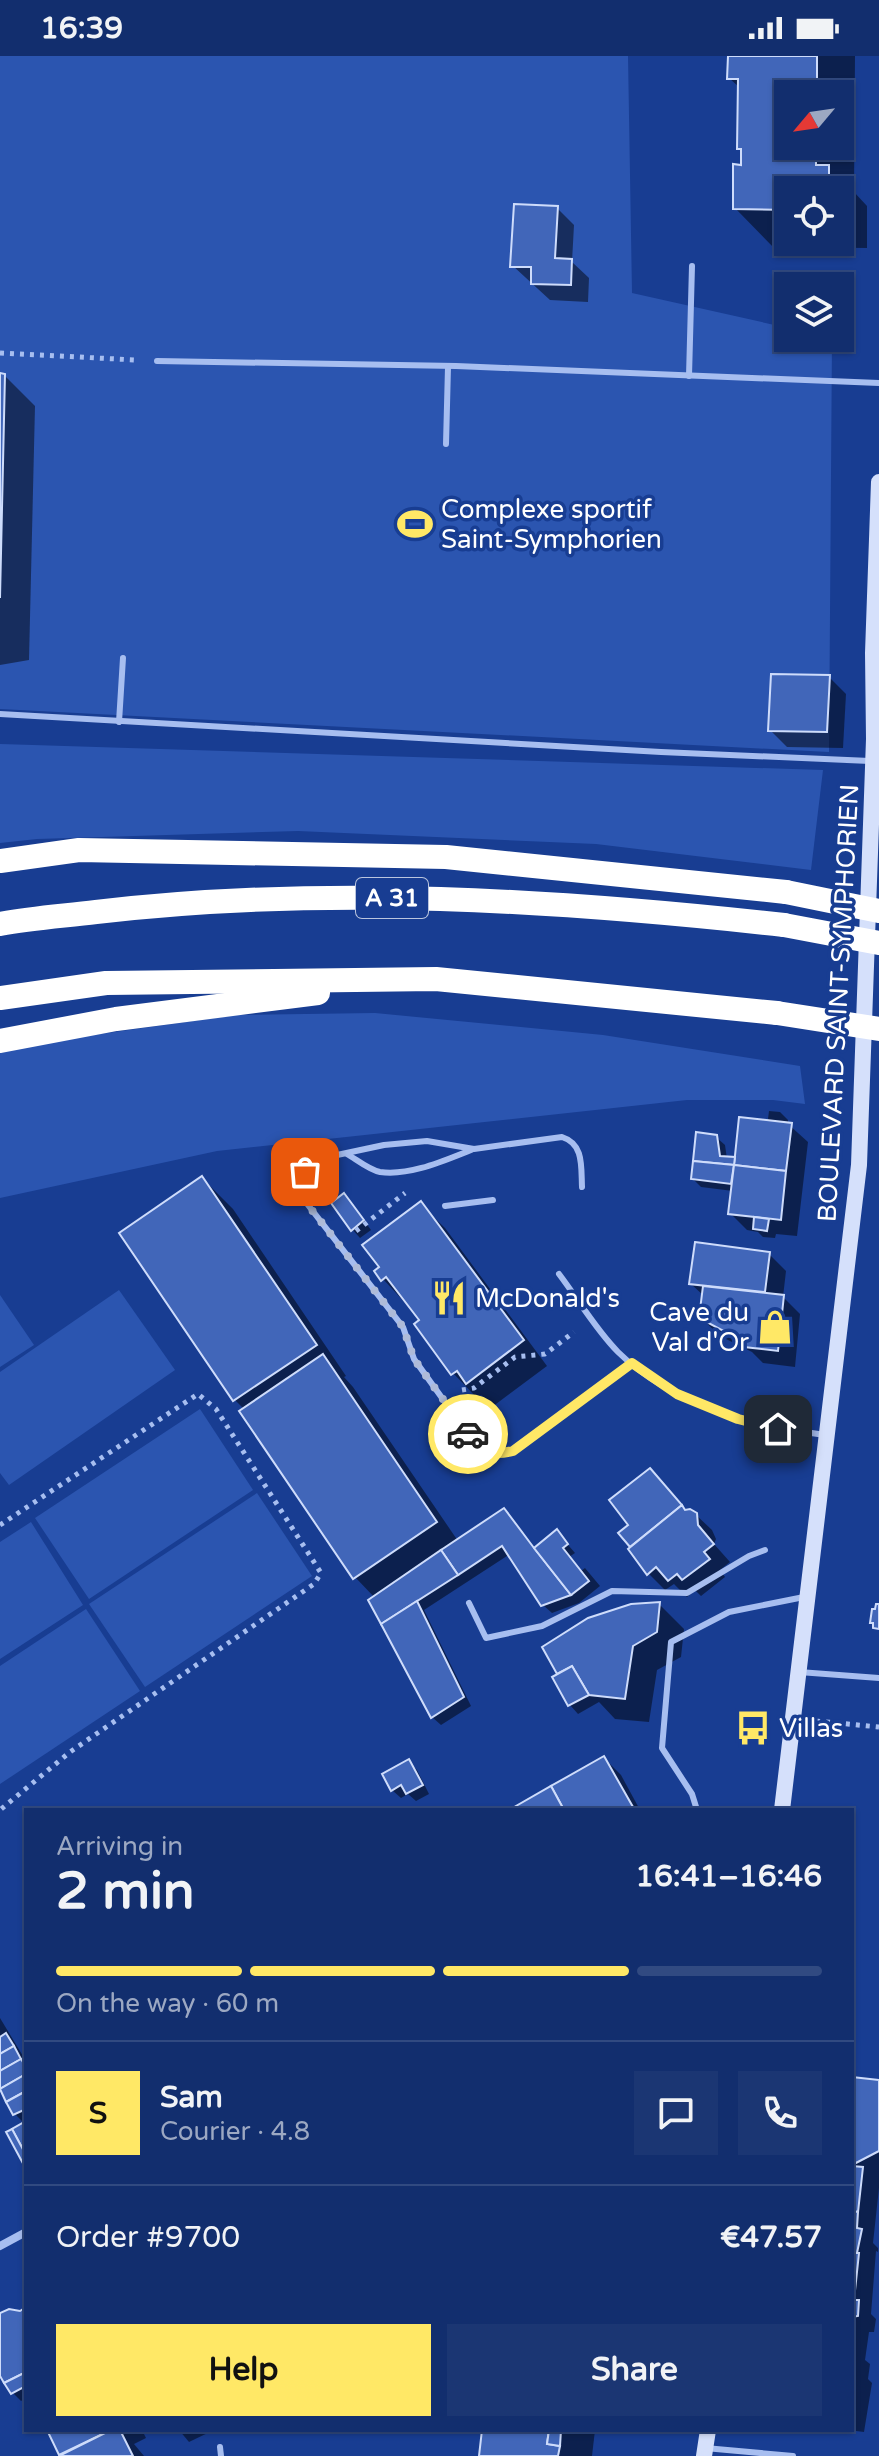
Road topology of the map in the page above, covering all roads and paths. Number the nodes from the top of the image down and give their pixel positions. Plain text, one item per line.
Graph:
1 (692, 266) dead end
2 (0, 353) edge
3 (157, 361) joint
4 (448, 367) junction
5 (689, 376) junction
6 (879, 383) edge
7 (446, 444) dead end
8 (879, 482) edge
9 (123, 658) dead end
10 (0, 714) edge
11 (119, 722) junction
12 (877, 739) edge
13 (873, 762) junction
14 (0, 861) edge
15 (879, 911) edge
16 (0, 924) edge
17 (879, 943) edge
18 (436, 979) junction
19 (0, 998) edge
20 (879, 1029) edge
21 (0, 1041) edge
22 (474, 1149) junction
23 (346, 1153) junction
24 (582, 1187) dead end
25 (407, 1192) dead end
26 (493, 1200) dead end
27 (445, 1206) dead end
28 (340, 1244) junction
29 (559, 1274) dead end
30 (578, 1329) dead end
31 (632, 1363) junction
32 (445, 1403) junction
33 (825, 1435) junction
34 (0, 1525) edge
35 (765, 1550) dead end
36 (807, 1597) junction
37 (469, 1603) dead end
38 (798, 1672) junction
39 (879, 1678) edge
40 (792, 1719) junction
41 (879, 1727) edge
42 (696, 1808) edge
43 (782, 1808) edge
44 (0, 1810) edge
45 (24, 2233) edge
46 (0, 2246) edge
47 (708, 2432) edge
48 (220, 2447) dead end
49 (705, 2452) edge
50 (221, 2456) edge
51 (793, 2456) edge

1 - 5 lane
2 - 3 path
3 - 4 lane
4 - 5 lane
4 - 7 lane
5 - 6 lane
8 - 12 main road, BOULEVARD SAINT-SYMPHORIEN
9 - 11 lane
10 - 11 lane
11 - 13 lane
12 - 13 main road, BOULEVARD SAINT-SYMPHORIEN
13 - 33 main road, BOULEVARD SAINT-SYMPHORIEN
14 - 15 highway, bridge
16 - 17 highway, A 31, bridge
18 - 19 highway
18 - 20 highway, bridge
18 - 21 highway
22 - 23 lane
22 - 23 lane
22 - 24 lane
23 - 28 lane
25 - 28 path
26 - 27 lane
28 - 32 lane
29 - 31 lane
30 - 32 path
31 - 32 lane
31 - 33 lane
33 - 36 main road, BOULEVARD SAINT-SYMPHORIEN
34 - 44 path
35 - 37 lane
36 - 38 main road, BOULEVARD SAINT-SYMPHORIEN
36 - 42 lane
38 - 39 lane
38 - 40 main road, BOULEVARD SAINT-SYMPHORIEN
40 - 41 path
40 - 43 main road, BOULEVARD SAINT-SYMPHORIEN
45 - 46 street
47 - 49 main road
48 - 50 lane
49 - 51 lane

